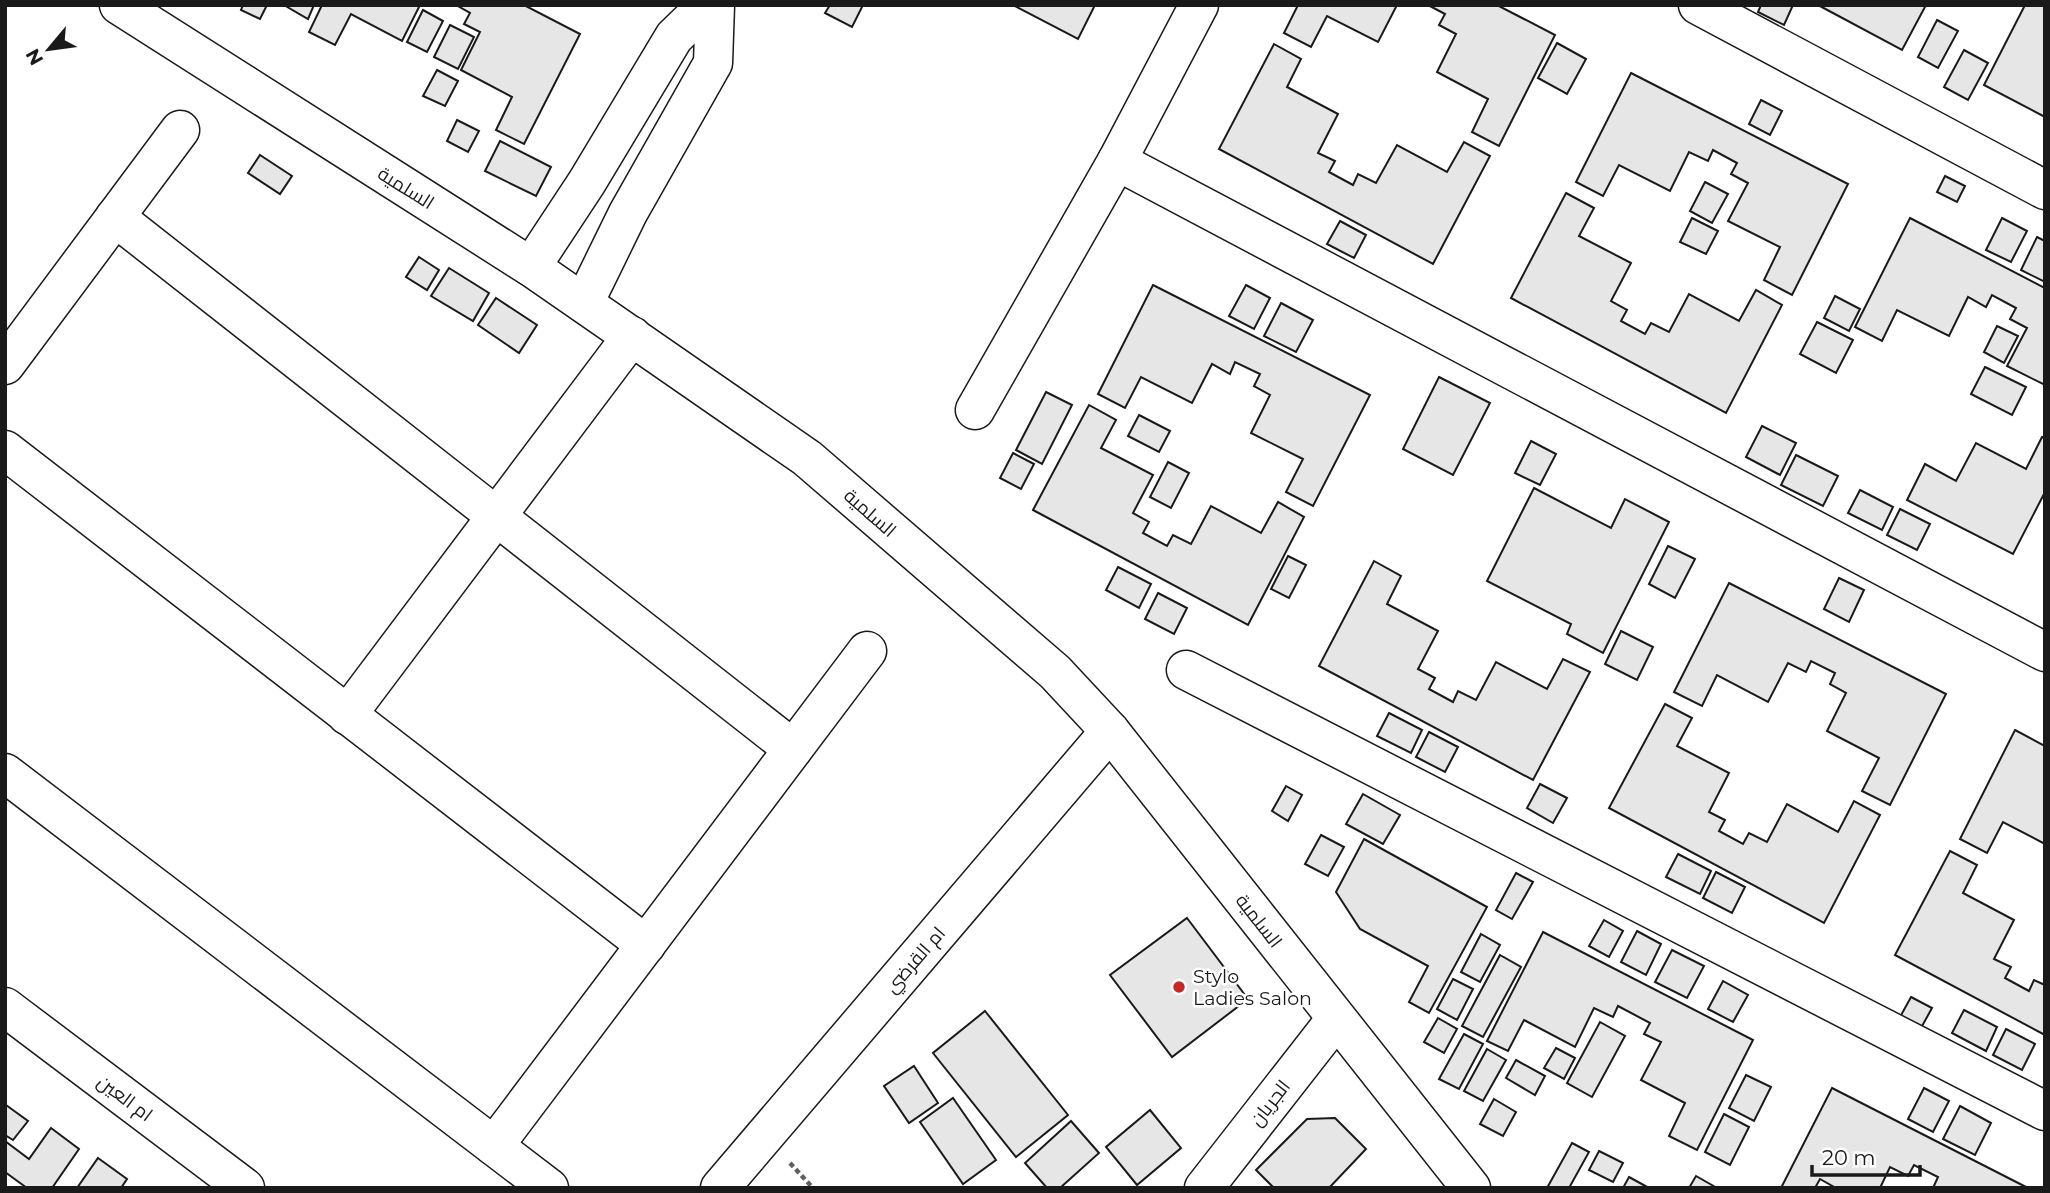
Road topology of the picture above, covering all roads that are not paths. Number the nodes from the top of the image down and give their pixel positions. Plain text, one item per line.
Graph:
1 (119, 5) edge
2 (707, 5) edge
3 (715, 5) edge
4 (1199, 5) edge
5 (1698, 5) edge
6 (180, 130) dead end
7 (1117, 160) junction
8 (2045, 190) edge
9 (115, 217) junction
10 (531, 267) junction
11 (584, 303) junction
12 (632, 336) junction
13 (5, 365) edge
14 (975, 410) dead end
15 (5, 450) edge
16 (496, 518) junction
17 (867, 651) dead end
18 (2045, 652) edge
19 (1186, 670) dead end
20 (347, 715) junction
21 (1110, 731) junction
22 (793, 749) junction
23 (5, 773) edge
24 (646, 945) junction
25 (5, 1007) edge
26 (1336, 1018) junction
27 (2045, 1111) edge
28 (494, 1146) junction
29 (245, 1188) edge
30 (549, 1188) edge
31 (720, 1188) edge
32 (1204, 1188) edge
33 (1471, 1188) edge

1 - 10 street, السلمية
2 - 10 street
3 - 11 street
4 - 7 street
5 - 8 street
6 - 9 street
7 - 14 street
7 - 18 street
9 - 13 street
9 - 16 street
10 - 11 street, السلمية
11 - 12 street, السلمية
12 - 16 street
12 - 21 street, السلمية
15 - 20 street
16 - 20 street
16 - 22 street
17 - 22 street
19 - 27 street
20 - 24 street
21 - 26 street, السلمية
21 - 31 street, ام القرضي
22 - 24 street
23 - 28 street
24 - 28 street
25 - 29 street, ام العين
26 - 32 street, الجريان
26 - 33 street, السلمية
28 - 30 street

